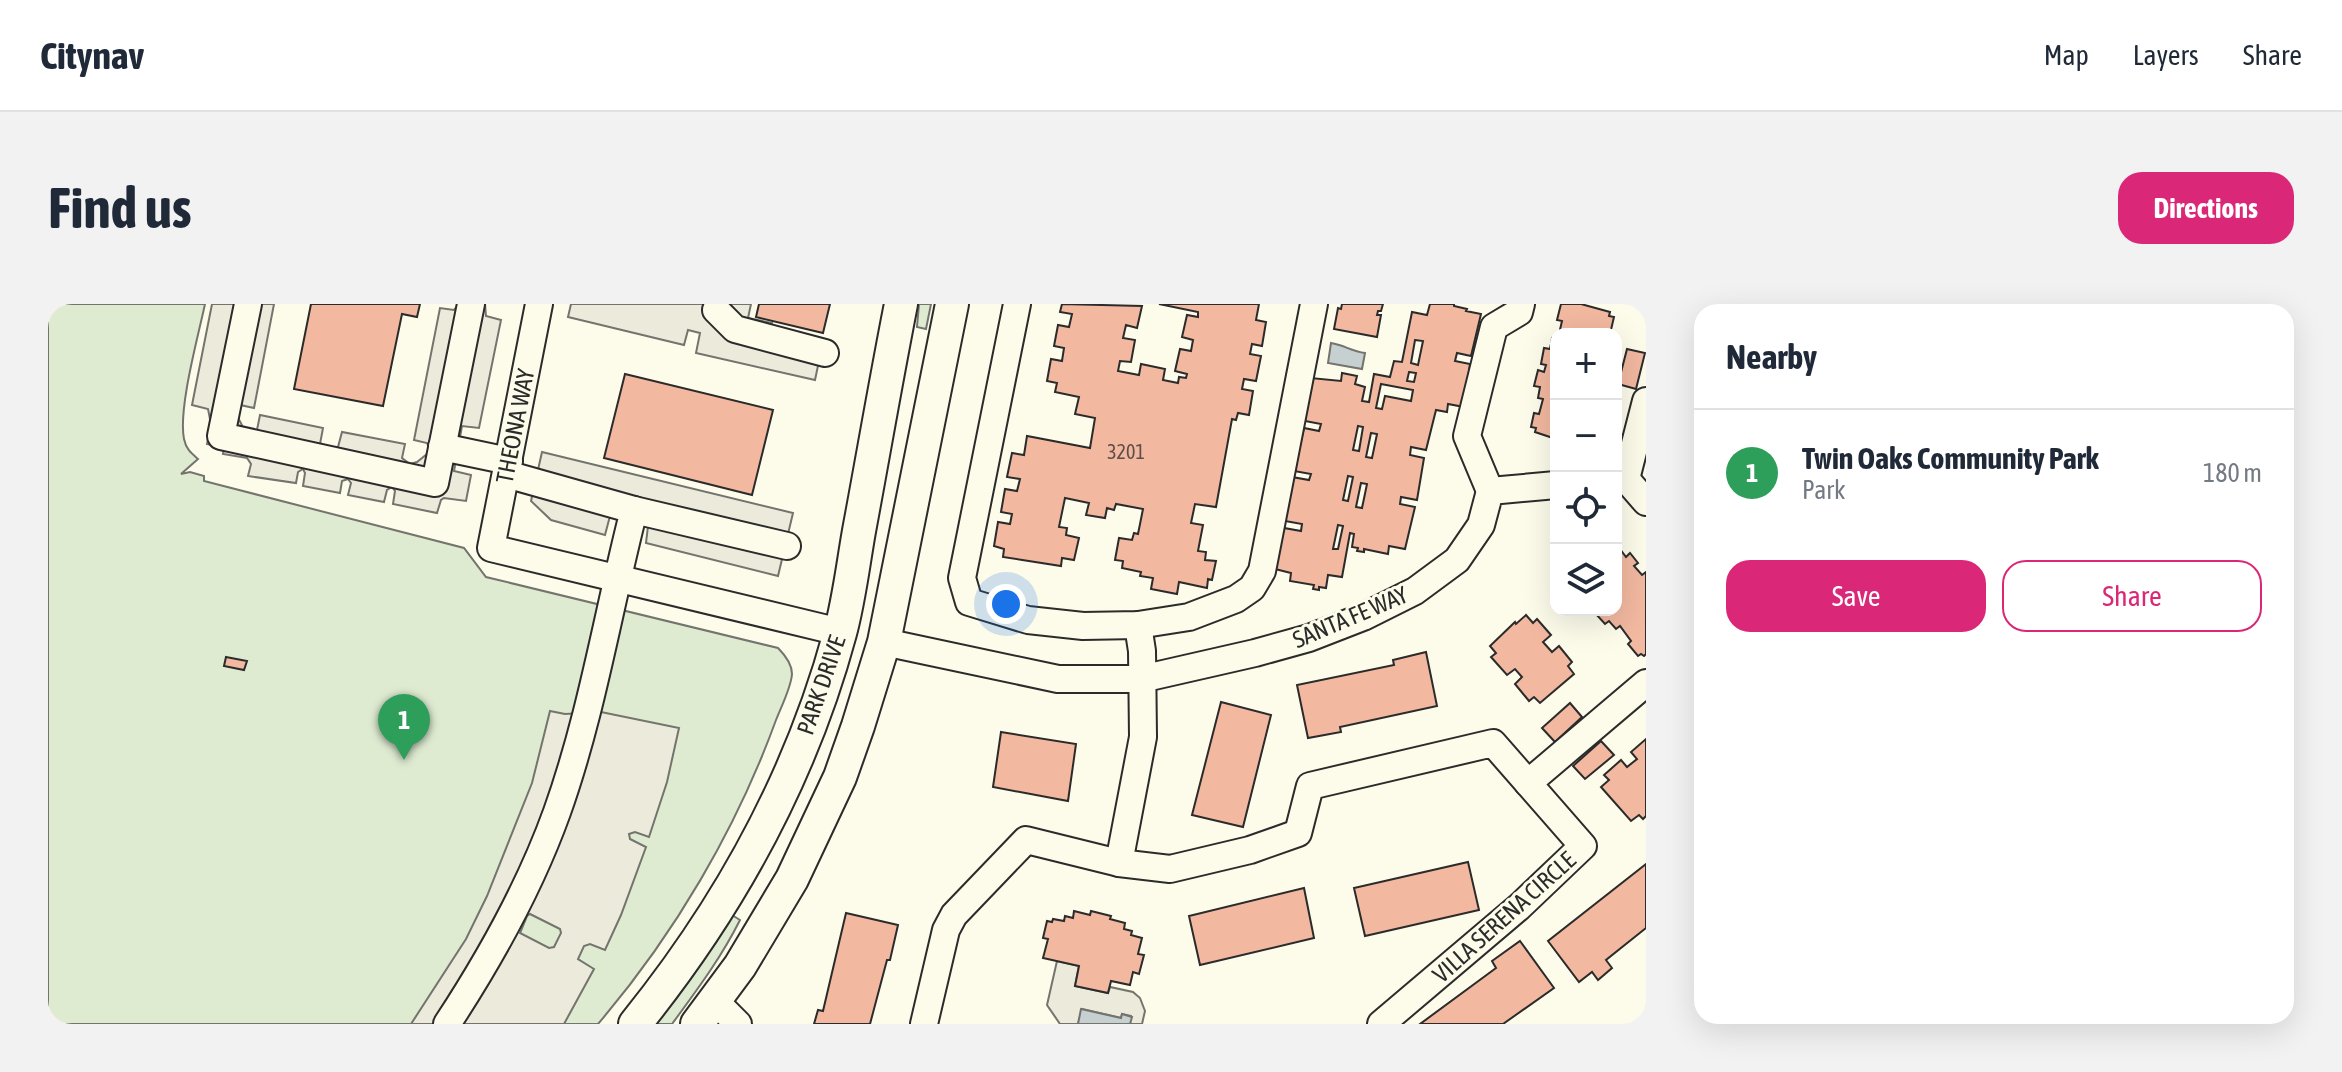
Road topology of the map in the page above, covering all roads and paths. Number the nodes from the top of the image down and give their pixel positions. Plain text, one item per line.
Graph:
1 (248, 304) edge
2 (471, 304) edge
3 (539, 304) edge
4 (952, 304) edge
5 (1017, 304) edge
6 (1314, 304) edge
7 (1521, 304) edge
8 (709, 306) edge
9 (899, 316) edge
10 (825, 353) dead end
11 (1646, 401) edge
12 (442, 447) junction
13 (507, 467) junction
14 (1622, 477) edge
15 (1622, 481) edge
16 (1550, 486) edge
17 (1490, 491) junction
18 (1646, 502) edge
19 (634, 510) junction
20 (787, 546) dead end
21 (617, 579) junction
22 (1138, 625) junction
23 (840, 632) junction
24 (884, 642) junction
25 (1141, 679) junction
26 (1646, 683) edge
27 (1528, 783) junction
28 (1119, 863) junction
29 (768, 921) junction
30 (705, 1012) edge
31 (447, 1024) edge
32 (635, 1024) edge
33 (738, 1024) edge
34 (924, 1024) edge
35 (1381, 1024) edge

1 - 12 street
2 - 12 street
3 - 13 street, THEONA WAY
4 - 24 main road, PARK DRIVE
5 - 22 street
6 - 22 street
7 - 17 street
8 - 10 street
9 - 23 main road, PARK DRIVE
9 - 24 main road
11 - 14 street
12 - 13 street
13 - 19 street
13 - 21 street, THEONA WAY
15 - 18 street
16 - 17 street
17 - 25 street, SANTA FE WAY
19 - 20 street
19 - 21 street
21 - 23 street
21 - 31 street
22 - 25 street
23 - 29 main road
23 - 32 main road, PARK DRIVE
24 - 25 street, SANTA FE WAY
24 - 29 main road, PARK DRIVE
25 - 28 street
26 - 27 street
27 - 28 street, VILLA SERENA CIRCLE
27 - 35 street, VILLA SERENA CIRCLE
28 - 34 street, VILLA SERENA CIRCLE
29 - 30 main road, PARK DRIVE
30 - 33 street

